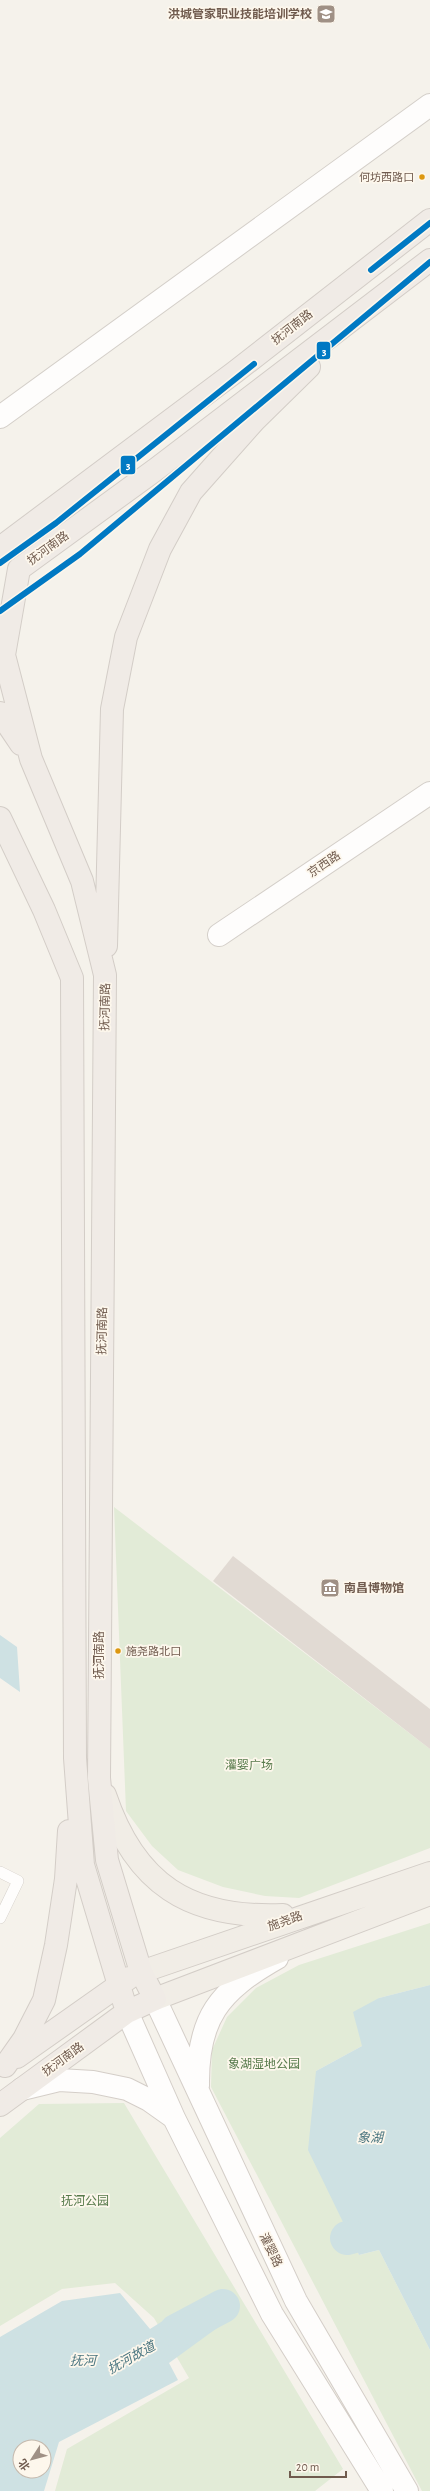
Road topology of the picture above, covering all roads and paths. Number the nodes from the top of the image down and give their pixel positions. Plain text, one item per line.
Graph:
1 (430, 105) edge
2 (430, 220) edge
3 (430, 260) edge
4 (375, 302) junction
5 (0, 417) edge
6 (0, 548) edge
7 (19, 569) junction
8 (0, 581) edge
9 (0, 713) edge
10 (31, 759) junction
11 (430, 793) edge
12 (0, 818) edge
13 (219, 935) dead end
14 (105, 975) junction
15 (75, 1758) junction
16 (99, 1778) junction
17 (0, 1872) edge
18 (430, 1872) edge
19 (430, 1894) edge
20 (306, 1914) junction
21 (0, 1918) edge
22 (315, 1937) junction
23 (141, 1972) junction
24 (117, 1985) junction
25 (155, 1999) junction
26 (126, 2012) junction
27 (3, 2068) edge
28 (20, 2090) junction
29 (198, 2093) junction
30 (0, 2105) edge
31 (174, 2118) junction
32 (382, 2491) edge
33 (407, 2491) edge

1 - 5 main road
2 - 6 highway, 抚河南路
3 - 4 highway, 抚河南路
4 - 7 highway, 抚河南路
4 - 14 highway
7 - 8 highway
7 - 10 highway, 抚河南路
9 - 10 highway
10 - 14 highway, 抚河南路
11 - 13 main road, 京西路
12 - 15 highway, 抚河南路
14 - 16 highway, 抚河南路
15 - 24 highway, 抚河南路
15 - 27 highway
16 - 20 main road
16 - 23 highway, 抚河南路
17 - 21 lane
18 - 20 main road, 施尧路
19 - 22 main road, 施尧路
20 - 23 main road, 施尧路
22 - 25 main road, 施尧路
22 - 29 main road
23 - 24 highway
23 - 25 highway, 抚河南路
24 - 26 highway, 抚河南路
24 - 27 highway
25 - 26 highway, 抚河南路
25 - 29 main road, 灌婴路
26 - 28 highway, 抚河南路
26 - 31 main road
28 - 30 highway, 抚河南路
28 - 31 main road
29 - 33 main road, 灌婴路
31 - 32 main road

